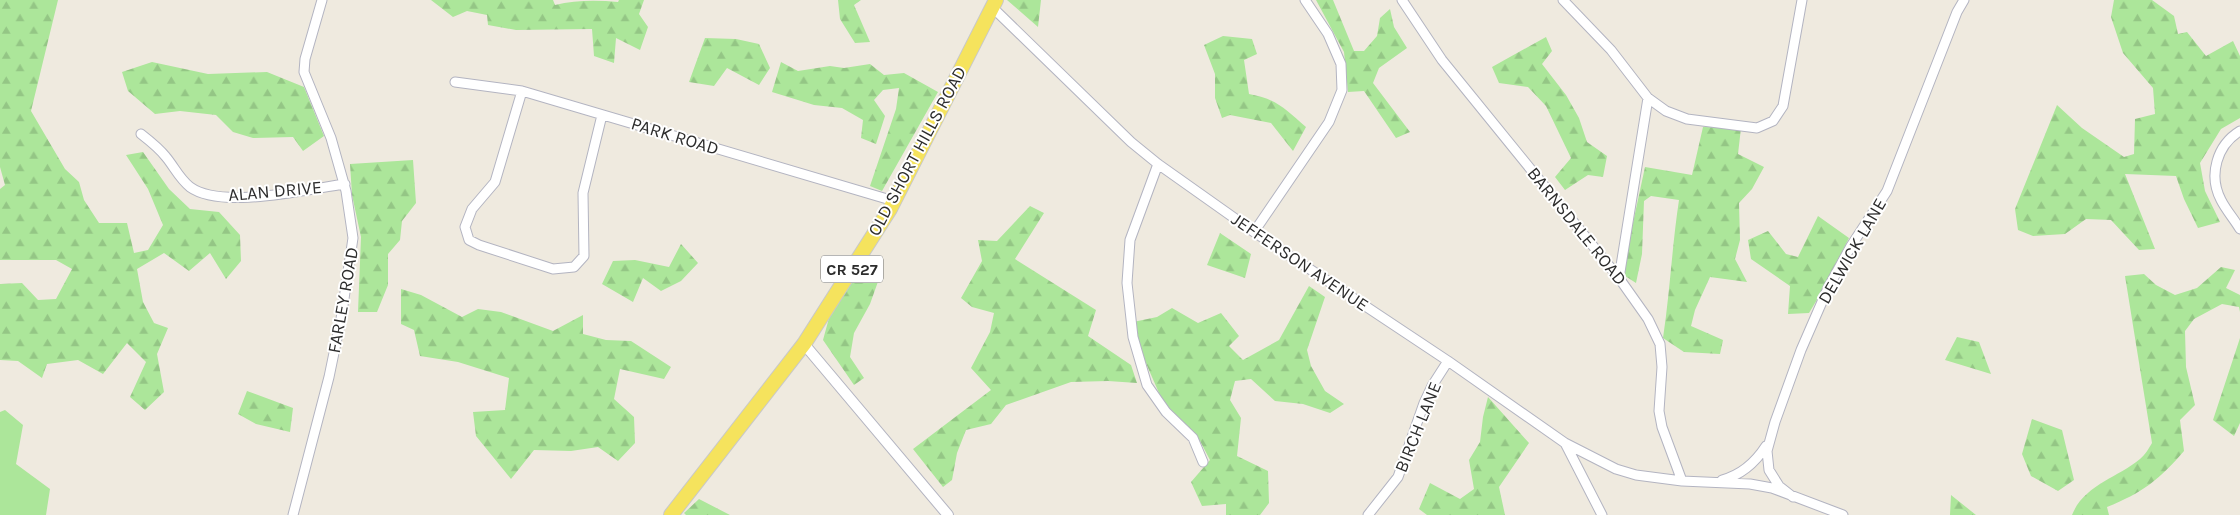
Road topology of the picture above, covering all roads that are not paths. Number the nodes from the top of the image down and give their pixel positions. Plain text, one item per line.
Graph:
1 (322, 0) edge
2 (1305, 0) edge
3 (1402, 0) edge
4 (1563, 0) edge
5 (1802, 0) edge
6 (1964, 0) edge
7 (994, 3) edge
8 (454, 82) dead end
9 (522, 91) junction
10 (1648, 98) junction
11 (602, 115) junction
12 (2240, 131) edge
13 (141, 134) dead end
14 (1158, 164) junction
15 (345, 184) junction
16 (894, 201) junction
17 (2240, 229) edge
18 (1254, 232) junction
19 (1619, 278) junction
20 (804, 344) junction
21 (1448, 361) junction
22 (1769, 442) junction
23 (1565, 443) junction
24 (1202, 462) dead end
25 (1682, 480) junction
26 (1716, 482) junction
27 (1793, 497) junction
28 (293, 515) edge
29 (672, 515) edge
30 (948, 515) edge
31 (1368, 515) edge
32 (1602, 515) edge
33 (1842, 515) edge

1 - 15 street, FARLEY ROAD
2 - 18 street
3 - 19 street, BARNSDALE ROAD
4 - 10 street
5 - 10 street
6 - 22 street, DELWICK LANE
7 - 14 street, JEFFERSON AVENUE
7 - 16 main road, OLD SHORT HILLS ROAD / CR 527
8 - 9 street, PARK ROAD
9 - 11 street, PARK ROAD
9 - 11 street
10 - 19 street
11 - 16 street, PARK ROAD
12 - 17 street
13 - 15 street, ALAN DRIVE
14 - 18 street, JEFFERSON AVENUE
14 - 24 street
15 - 28 street, FARLEY ROAD
16 - 20 main road, OLD SHORT HILLS ROAD / CR 527
18 - 21 street, JEFFERSON AVENUE
19 - 25 street, BARNSDALE ROAD
20 - 29 main road, OLD SHORT HILLS ROAD / CR 527
20 - 30 street
21 - 23 street, JEFFERSON AVENUE
21 - 31 street, BIRCH LANE
22 - 26 street
22 - 27 street, DELWICK LANE
23 - 25 street
23 - 32 street, JEFFERSON AVENUE
25 - 26 street
26 - 27 street
27 - 33 street

